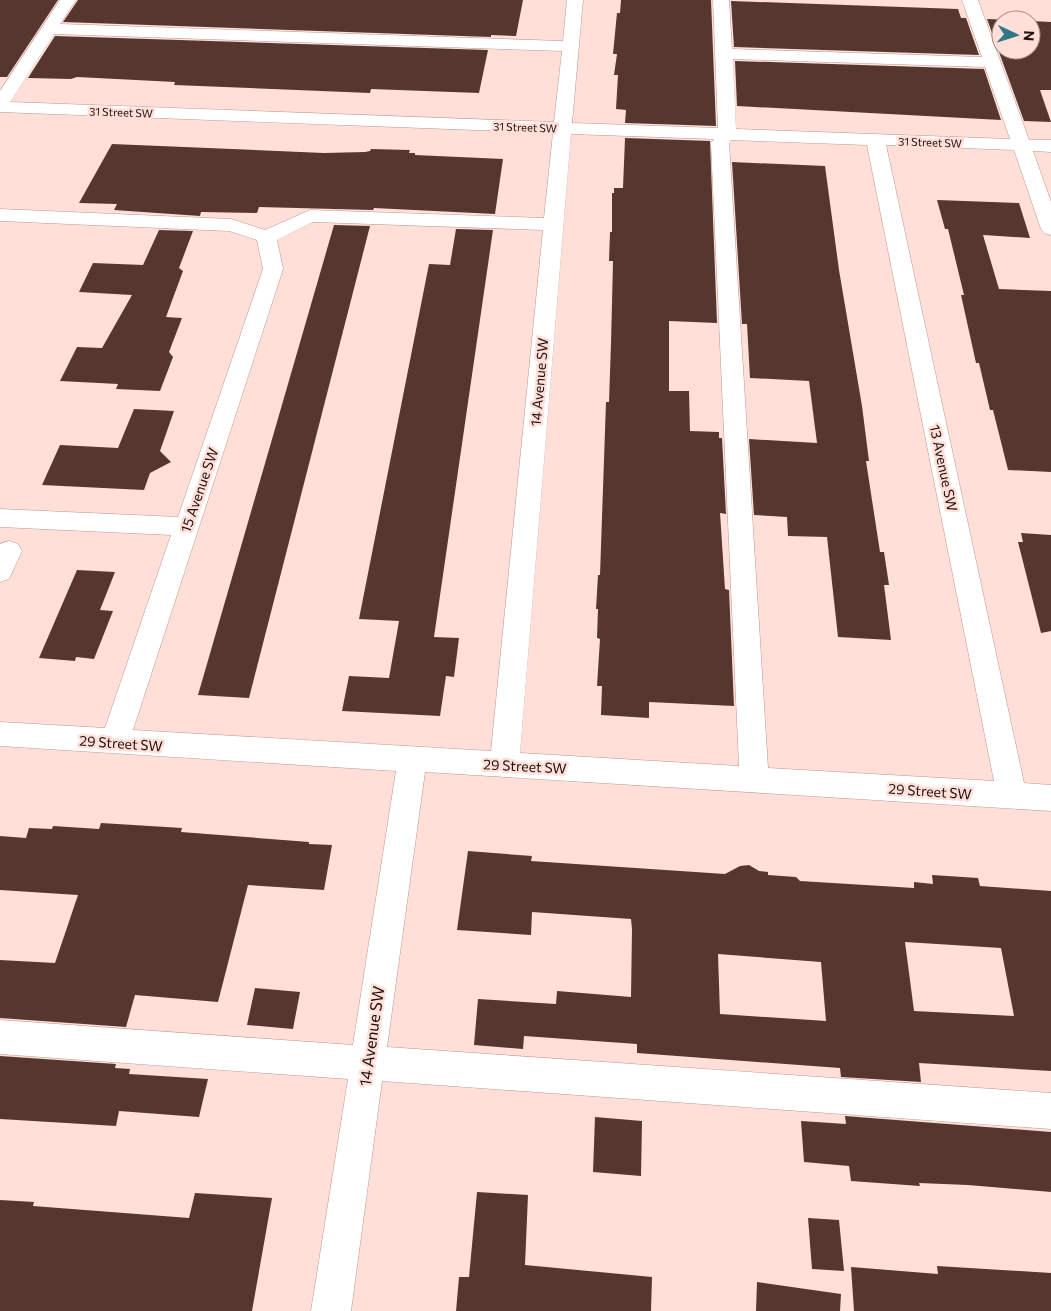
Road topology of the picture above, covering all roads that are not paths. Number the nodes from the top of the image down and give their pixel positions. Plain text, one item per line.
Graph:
1 (68, 0) edge
2 (575, 0) edge
3 (721, 0) edge
4 (970, 0) edge
5 (50, 29) junction
6 (571, 46) junction
7 (724, 54) junction
8 (992, 62) junction
9 (0, 106) edge
10 (563, 128) junction
11 (726, 134) junction
12 (875, 140) junction
13 (1021, 145) junction
14 (1051, 146) edge
15 (0, 215) edge
16 (554, 224) junction
17 (1051, 229) edge
18 (266, 237) junction
19 (0, 518) edge
20 (187, 527) junction
21 (0, 734) edge
22 (115, 742) junction
23 (412, 760) junction
24 (504, 765) junction
25 (754, 780) junction
26 (1012, 796) junction
27 (1051, 798) edge
28 (0, 1037) edge
29 (367, 1064) junction
30 (1051, 1110) edge
31 (331, 1311) edge

1 - 5 street
2 - 6 street, 14 Avenue SW
3 - 7 street
4 - 8 street
5 - 6 street
5 - 9 street
6 - 10 street, 14 Avenue SW
7 - 8 street
7 - 11 street
8 - 13 street
9 - 10 street, 31 Street SW
10 - 11 street, 31 Street SW
10 - 16 street, 14 Avenue SW
11 - 12 street, 31 Street SW
11 - 25 street
12 - 13 street, 31 Street SW
12 - 26 street, 13 Avenue SW
13 - 14 street, 31 Street SW
13 - 17 street
15 - 18 street
16 - 18 street
16 - 24 street, 14 Avenue SW
18 - 20 street, 15 Avenue SW
19 - 20 street
20 - 22 street, 15 Avenue SW
21 - 22 street, 29 Street SW
22 - 23 street, 29 Street SW
23 - 24 street, 29 Street SW
23 - 29 street, 14 Avenue SW
24 - 25 street, 29 Street SW
25 - 26 street, 29 Street SW
26 - 27 street, 29 Street SW
28 - 29 street
29 - 30 street
29 - 31 street, 14 Avenue SW

